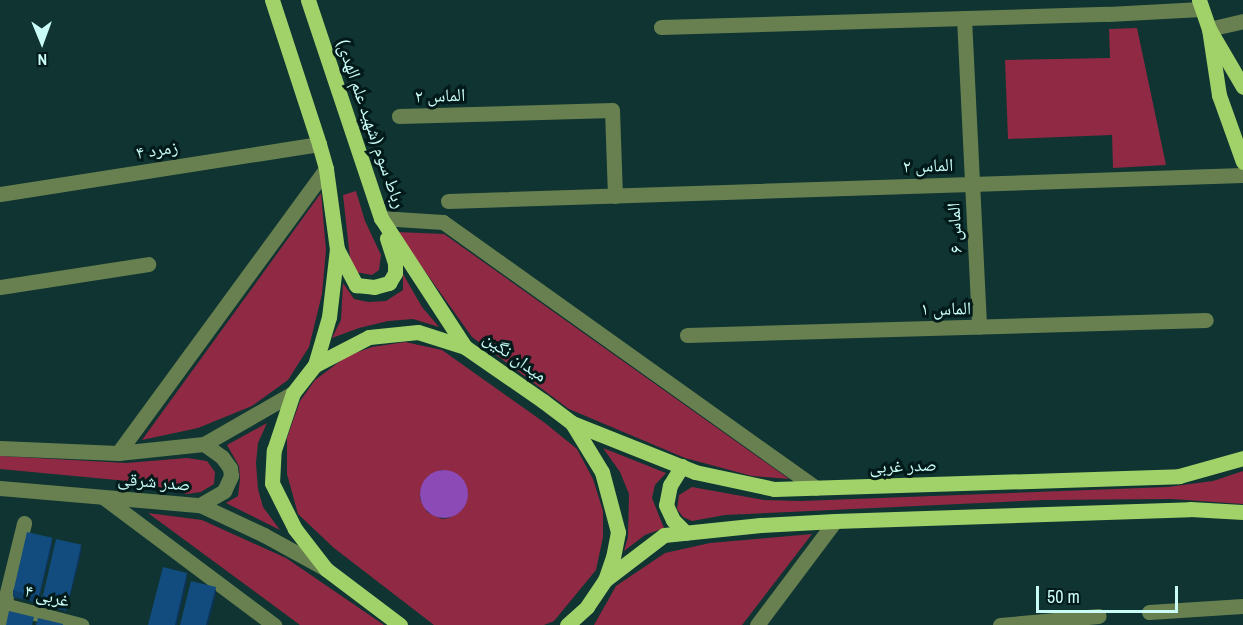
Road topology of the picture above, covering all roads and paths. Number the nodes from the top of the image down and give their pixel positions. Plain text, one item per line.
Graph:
1 (272, 0) edge
2 (308, 0) edge
3 (1200, 4) edge
4 (964, 18) junction
5 (1243, 21) edge
6 (660, 27) dead end
7 (1209, 29) junction
8 (1243, 87) edge
9 (399, 116) dead end
10 (319, 144) junction
11 (1243, 162) edge
12 (326, 169) junction
13 (1243, 175) edge
14 (972, 184) junction
15 (0, 194) edge
16 (615, 196) junction
17 (448, 201) dead end
18 (381, 218) junction
19 (337, 249) junction
20 (148, 264) dead end
21 (0, 287) edge
22 (1206, 320) dead end
23 (979, 327) junction
24 (687, 335) dead end
25 (465, 347) junction
26 (315, 365) junction
27 (293, 393) junction
28 (572, 423) junction
29 (204, 444) junction
30 (0, 448) edge
31 (118, 453) junction
32 (1243, 458) edge
33 (681, 466) junction
34 (0, 488) edge
35 (816, 488) junction
36 (102, 497) junction
37 (200, 505) junction
38 (1243, 512) edge
39 (835, 521) junction
40 (24, 523) dead end
41 (686, 532) junction
42 (326, 569) junction
43 (605, 580) junction
44 (4, 605) junction
45 (1243, 606) edge
46 (587, 608) junction
47 (1149, 612) dead end
48 (1099, 616) dead end
49 (0, 621) edge
50 (81, 625) edge
51 (274, 625) edge
52 (400, 625) edge
53 (567, 625) edge
54 (582, 625) edge
55 (757, 625) edge
56 (1000, 625) edge

1 - 10 main road
2 - 18 main road, رباط سوم (شهید علم الهدی)
3 - 4 street
3 - 7 main road
4 - 6 street
4 - 14 street, الماس ۶
5 - 7 street
7 - 8 main road
7 - 11 main road
9 - 16 street, الماس ۲
10 - 12 main road
10 - 15 street, زمرد ۴
12 - 19 main road
12 - 31 street
13 - 14 street, الماس ۲
14 - 16 street, الماس ۲
14 - 23 street, الماس ۶
16 - 17 street, الماس ۲
18 - 19 main road
18 - 25 main road, رباط سوم (شهید علم الهدی)
18 - 35 street
19 - 26 main road
20 - 21 street
22 - 23 street, الماس ۱
23 - 24 street, الماس ۱
25 - 26 main road, میدان نگین
25 - 28 main road, میدان نگین
26 - 27 main road, میدان نگین
27 - 29 street, صدر شرقی
27 - 42 main road, میدان نگین
28 - 33 main road, صدر غربی
28 - 43 main road, میدان نگین
29 - 31 street, صدر شرقی
29 - 37 street
30 - 31 street, صدر شرقی
32 - 35 main road, صدر غربی
33 - 35 main road, صدر غربی
33 - 41 main road
34 - 36 street, صدر شرقی
36 - 37 street, صدر شرقی
36 - 51 street
37 - 42 street, صدر شرقی
38 - 39 main road
39 - 41 main road
39 - 55 street
40 - 44 street
41 - 43 main road
42 - 52 main road, میدان نگین
43 - 46 main road, میدان نگین
44 - 49 street
44 - 50 street, ۴ غربی
45 - 47 street
46 - 53 main road, میدان نگین
46 - 54 street
48 - 56 street

